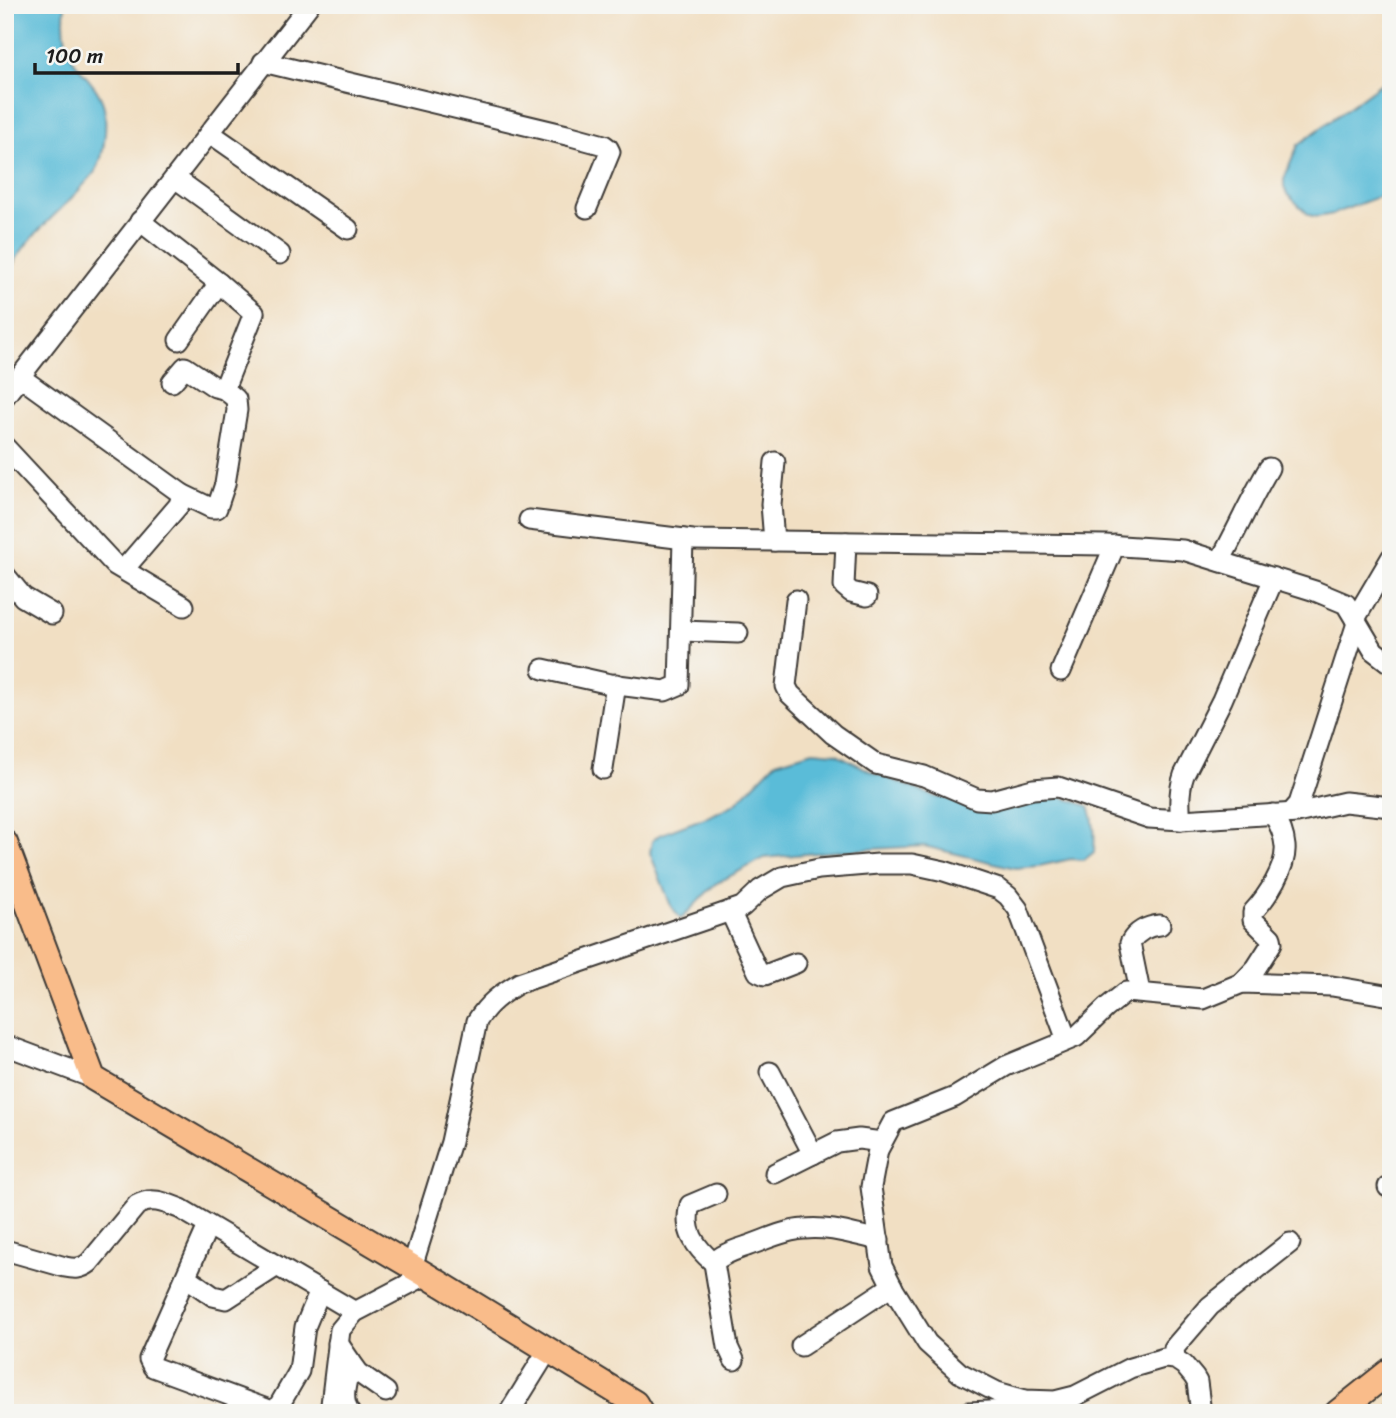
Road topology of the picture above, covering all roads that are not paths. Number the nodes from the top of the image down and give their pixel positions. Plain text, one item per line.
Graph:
1 (309, 5) edge
2 (264, 62) junction
3 (210, 133) junction
4 (175, 178) junction
5 (587, 208) dead end
6 (140, 221) junction
7 (348, 229) dead end
8 (280, 254) dead end
9 (219, 284) junction
10 (179, 340) dead end
11 (20, 377) junction
12 (172, 382) dead end
13 (224, 389) junction
14 (5, 396) edge
15 (5, 447) edge
16 (775, 461) dead end
17 (1269, 468) dead end
18 (182, 494) junction
19 (529, 520) dead end
20 (683, 539) junction
21 (774, 541) junction
22 (846, 542) junction
23 (1115, 545) junction
24 (1391, 558) edge
25 (1220, 561) junction
26 (124, 569) junction
27 (5, 575) edge
28 (1274, 578) junction
29 (867, 596) dead end
30 (796, 600) dead end
31 (184, 606) dead end
32 (52, 614) dead end
33 (1356, 621) junction
34 (681, 631) junction
35 (738, 633) dead end
36 (1391, 664) edge
37 (543, 669) dead end
38 (1061, 670) dead end
39 (616, 684) junction
40 (603, 769) dead end
41 (1391, 807) edge
42 (1282, 813) junction
43 (1181, 820) junction
44 (5, 843) edge
45 (730, 911) junction
46 (1160, 925) dead end
47 (796, 963) dead end
48 (1242, 983) junction
49 (1140, 992) junction
50 (1391, 996) edge
51 (1068, 1040) junction
52 (5, 1045) edge
53 (770, 1072) dead end
54 (93, 1078) junction
55 (883, 1142) junction
56 (813, 1154) junction
57 (775, 1173) dead end
58 (716, 1194) dead end
59 (208, 1226) junction
60 (879, 1240) junction
61 (1290, 1243) dead end
62 (5, 1250) edge
63 (714, 1263) junction
64 (277, 1266) junction
65 (419, 1271) junction
66 (186, 1276) junction
67 (892, 1286) junction
68 (320, 1291) junction
69 (355, 1312) junction
70 (338, 1343) junction
71 (801, 1346) dead end
72 (548, 1350) junction
73 (1175, 1359) junction
74 (734, 1360) dead end
75 (351, 1362) junction
76 (1391, 1370) edge
77 (386, 1392) dead end
78 (1025, 1400) junction
79 (969, 1412) edge
80 (330, 1413) edge
81 (350, 1413) edge
82 (509, 1413) edge
83 (641, 1413) edge
84 (1201, 1413) edge
85 (1337, 1413) edge

1 - 2 street
2 - 3 street
2 - 5 street
3 - 4 street
3 - 7 street
4 - 6 street
4 - 8 street
6 - 9 street
6 - 11 street
9 - 10 street
9 - 13 street
11 - 14 street
11 - 18 street
12 - 13 street
13 - 18 street
15 - 26 street
16 - 21 street
17 - 25 street
18 - 26 street
19 - 20 street
20 - 21 street
20 - 34 street
21 - 22 street
22 - 23 street
22 - 29 street
23 - 25 street
23 - 38 street
24 - 33 street
25 - 28 street
26 - 31 street
27 - 32 street
28 - 33 street
28 - 43 street
30 - 43 street
33 - 36 street
33 - 42 street
34 - 35 street
34 - 39 street
37 - 39 street
39 - 40 street
41 - 42 street
42 - 43 street
42 - 48 street
44 - 54 main road
45 - 47 street
45 - 51 street
45 - 65 street
46 - 49 street
48 - 49 street
48 - 50 street
49 - 51 street
51 - 55 street
52 - 54 street
53 - 56 street
54 - 65 main road
55 - 56 street
55 - 60 street
56 - 57 street
58 - 63 street
59 - 62 street
59 - 64 street
59 - 66 street
60 - 63 street
60 - 67 street
61 - 73 street
63 - 74 street
64 - 66 street
64 - 68 street
65 - 69 street
65 - 72 main road
66 - 68 street
67 - 71 street
67 - 78 street
68 - 69 street
69 - 70 street
70 - 75 street
70 - 80 street
72 - 82 street
72 - 83 main road
73 - 78 street
73 - 84 street
75 - 77 street
75 - 81 street
76 - 85 main road
78 - 79 street

